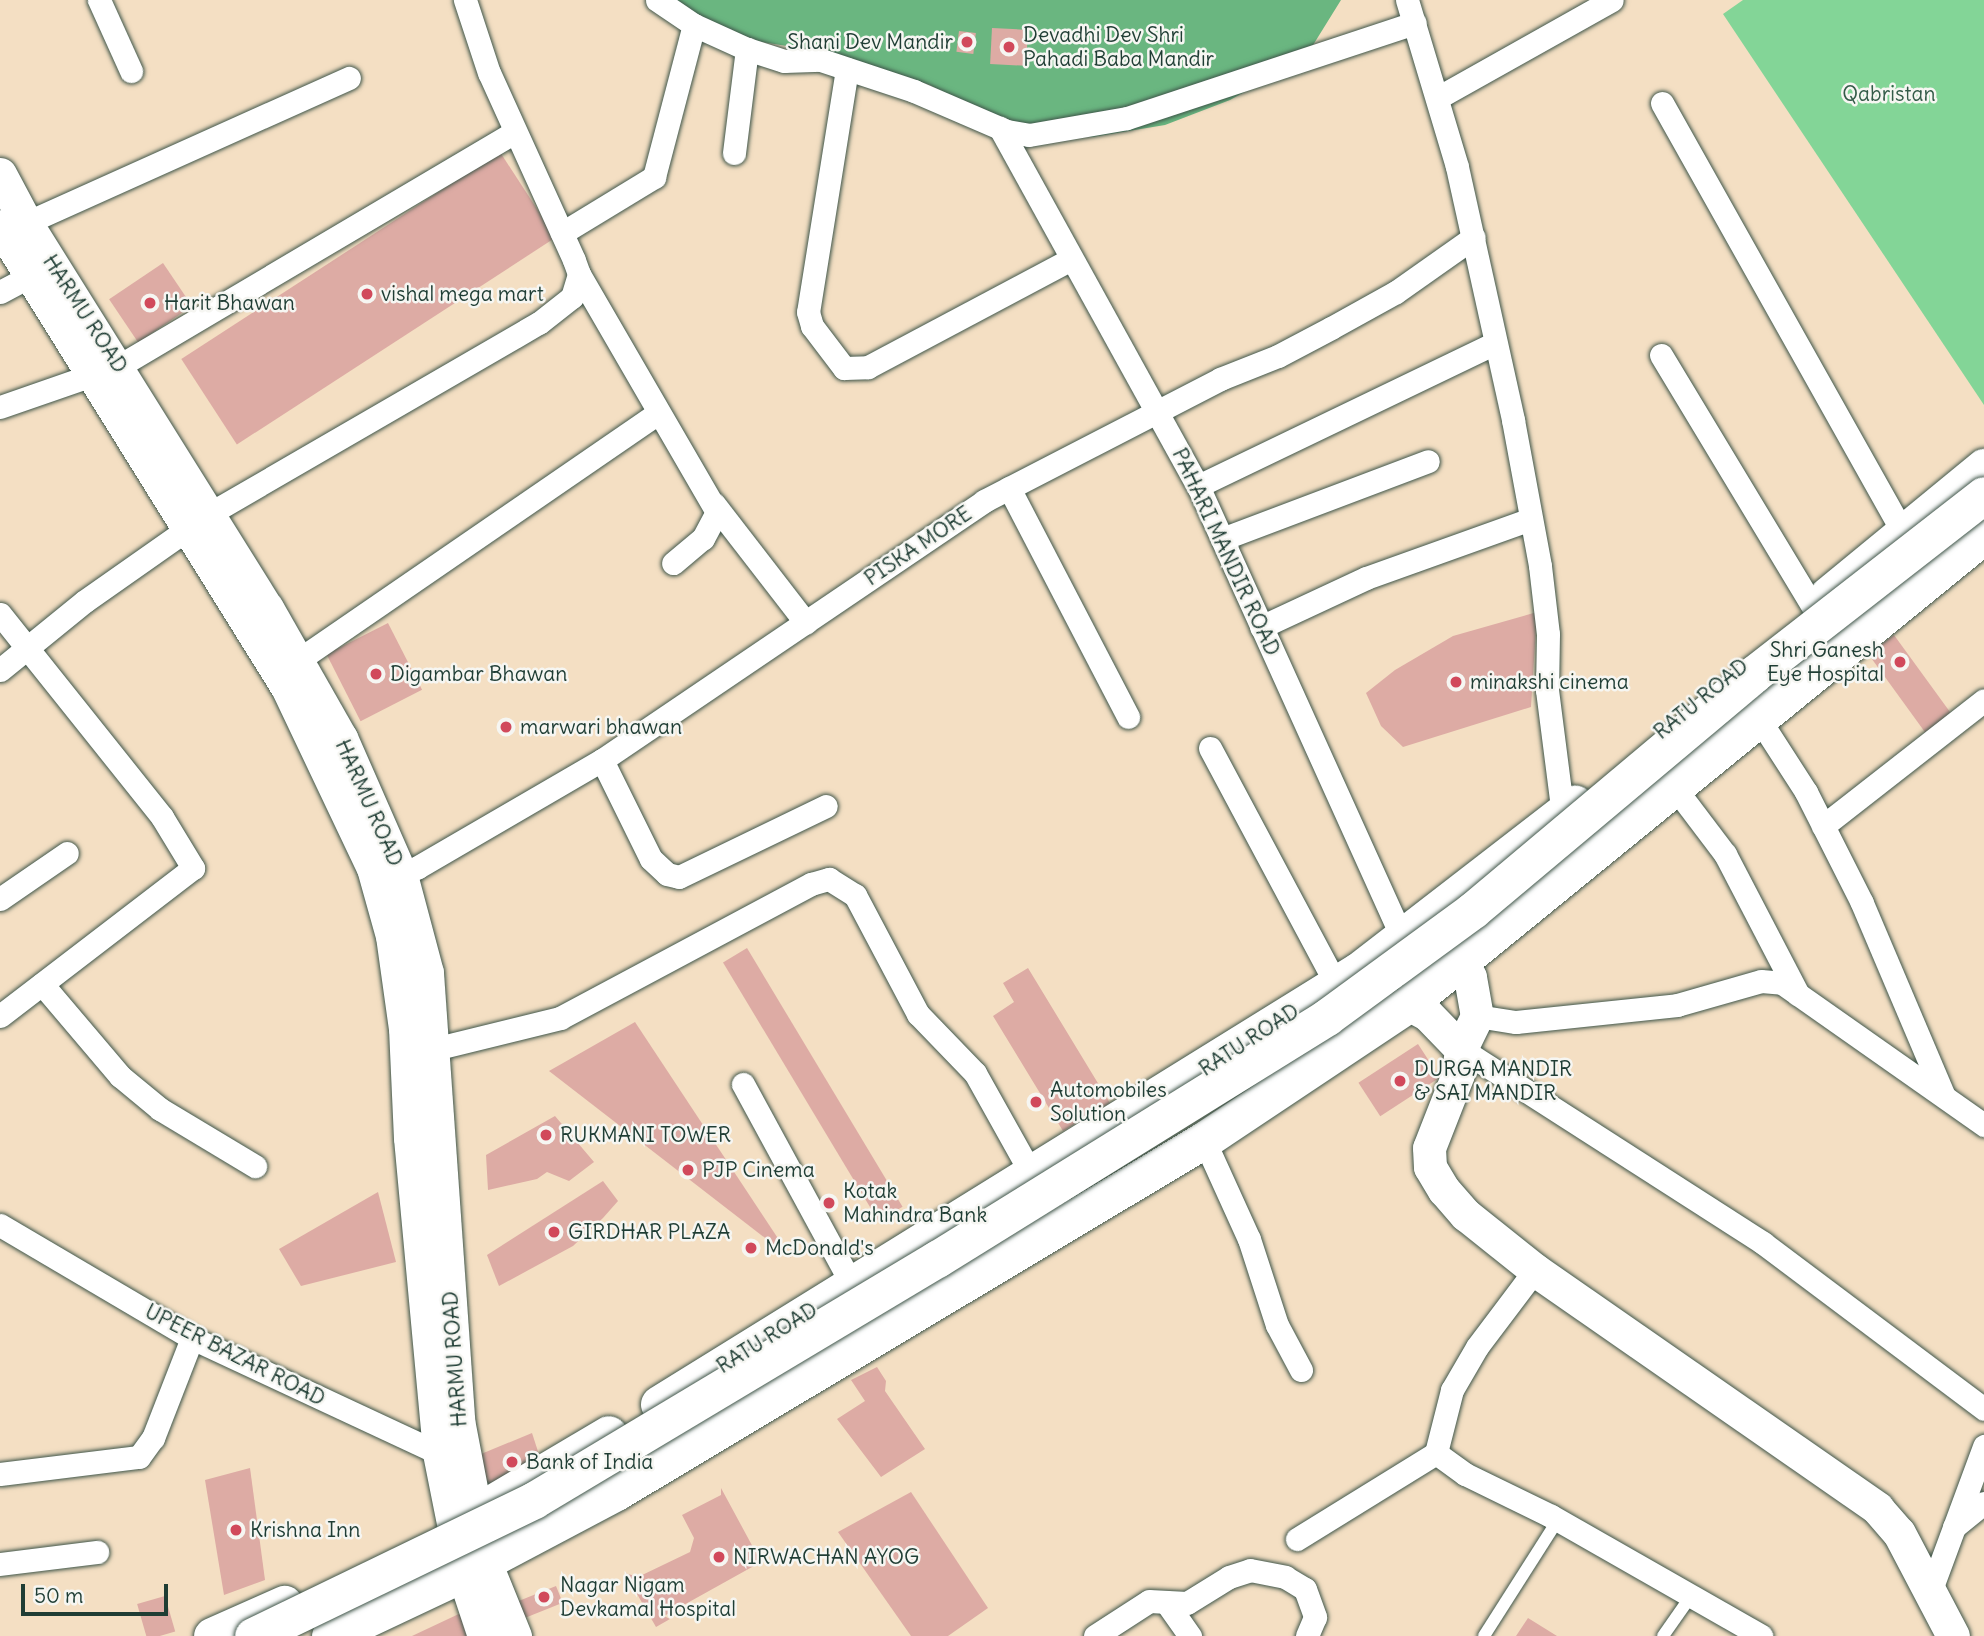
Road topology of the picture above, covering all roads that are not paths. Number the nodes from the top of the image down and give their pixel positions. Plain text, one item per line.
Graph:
1 (99, 0) edge
2 (465, 0) edge
3 (657, 0) edge
4 (1406, 0) edge
5 (1612, 0) edge
6 (1415, 23) junction
7 (694, 25) junction
8 (747, 49) junction
9 (847, 69) junction
10 (131, 71) dead end
11 (349, 78) dead end
12 (1439, 97) junction
13 (1662, 103) dead end
14 (1000, 128) junction
15 (514, 132) junction
16 (734, 153) dead end
17 (0, 174) edge
18 (13, 225) edge
19 (562, 233) junction
20 (1474, 237) junction
21 (1069, 260) junction
22 (579, 274) junction
23 (30, 276) junction
24 (0, 292) edge
25 (1495, 343) junction
26 (1661, 355) dead end
27 (107, 370) junction
28 (0, 407) edge
29 (1158, 412) junction
30 (658, 413) junction
31 (1428, 461) dead end
32 (1984, 467) edge
33 (1198, 486) junction
34 (1009, 488) junction
35 (1984, 495) edge
36 (712, 501) junction
37 (1984, 518) edge
38 (1531, 519) junction
39 (199, 521) junction
40 (1903, 532) junction
41 (1984, 535) edge
42 (1222, 539) junction
43 (673, 563) dead end
44 (1813, 607) junction
45 (0, 614) edge
46 (806, 623) junction
47 (1261, 627) junction
48 (27, 649) junction
49 (297, 661) junction
50 (0, 670) edge
51 (1984, 700) edge
52 (1128, 717) dead end
53 (1759, 719) junction
54 (1210, 748) dead end
55 (602, 760) junction
56 (1675, 788) junction
57 (826, 806) dead end
58 (1562, 813) junction
59 (1823, 826) junction
60 (67, 853) dead end
61 (1577, 869) junction
62 (389, 880) junction
63 (0, 900) edge
64 (1402, 939) junction
65 (1461, 961) junction
66 (42, 984) junction
67 (1335, 984) junction
68 (1798, 994) junction
69 (1420, 995) junction
70 (0, 1016) edge
71 (1478, 1016) junction
72 (1368, 1030) junction
73 (434, 1049) junction
74 (1461, 1049) junction
75 (743, 1084) dead end
76 (1943, 1094) junction
77 (1975, 1106) edge
78 (1984, 1125) edge
79 (1204, 1140) junction
80 (255, 1166) dead end
81 (1031, 1173) junction
82 (0, 1225) edge
83 (1535, 1270) junction
84 (852, 1285) junction
85 (192, 1338) junction
86 (1301, 1370) dead end
87 (1984, 1409) edge
88 (1984, 1446) edge
89 (439, 1453) junction
90 (1436, 1453) junction
91 (0, 1474) edge
92 (1984, 1503) edge
93 (464, 1519) junction
94 (1558, 1520) junction
95 (1951, 1529) junction
96 (1297, 1539) dead end
97 (97, 1552) dead end
98 (0, 1564) edge
99 (474, 1567) junction
100 (1929, 1595) junction
101 (1691, 1596) junction
102 (1166, 1602) junction
103 (1946, 1634) edge
104 (212, 1636) edge
105 (253, 1636) edge
106 (303, 1636) edge
107 (330, 1636) edge
108 (484, 1636) edge
109 (515, 1636) edge
110 (1095, 1636) edge
111 (1191, 1636) edge
112 (1307, 1636) edge
113 (1484, 1636) edge
114 (1663, 1636) edge
115 (1761, 1636) edge

1 - 10 street
2 - 15 street
3 - 7 street
4 - 6 street
5 - 12 street
6 - 12 street
6 - 14 street
7 - 8 street
7 - 19 street
8 - 9 street
8 - 16 street
9 - 14 street
9 - 21 street
11 - 18 street
12 - 20 street
13 - 40 street
14 - 21 street, PAHARI MANDIR ROAD
15 - 19 street
15 - 27 street
17 - 18 main road, HARMU ROAD
18 - 23 main road, HARMU ROAD
18 - 27 main road, HARMU ROAD
19 - 22 street
20 - 25 street
20 - 29 street, PISKA MORE
21 - 29 street, PAHARI MANDIR ROAD
22 - 30 street
22 - 39 street
23 - 24 street
23 - 27 main road, HARMU ROAD
25 - 33 street
25 - 38 street
26 - 44 street
27 - 28 street
27 - 39 main road, HARMU ROAD
29 - 33 street, PAHARI MANDIR ROAD
29 - 34 street, PISKA MORE
30 - 36 street
30 - 49 street
31 - 42 street
32 - 40 main road, RATU ROAD
33 - 42 street, PAHARI MANDIR ROAD
34 - 46 street, PISKA MORE
34 - 52 street
35 - 105 main road, bridge
36 - 43 street
36 - 46 street
37 - 106 main road
38 - 47 street
38 - 58 street
39 - 48 street
39 - 49 main road, HARMU ROAD
39 - 62 main road, HARMU ROAD
40 - 44 main road, RATU ROAD
41 - 53 main road
42 - 47 street, PAHARI MANDIR ROAD
44 - 58 main road, RATU ROAD
45 - 48 street
46 - 55 street, PISKA MORE
47 - 64 street, PAHARI MANDIR ROAD
48 - 50 street
48 - 66 street
49 - 62 main road, HARMU ROAD
51 - 59 street
53 - 56 main road
53 - 59 street
54 - 67 street
55 - 57 street
55 - 62 street, PISKA MORE
56 - 61 main road
56 - 68 street
58 - 61 street
58 - 64 main road, RATU ROAD
59 - 76 street
60 - 63 street
61 - 65 main road
62 - 73 main road, HARMU ROAD
62 - 89 main road, HARMU ROAD
64 - 67 main road, RATU ROAD
64 - 69 street, PAHARI MANDIR ROAD
65 - 69 main road
65 - 71 main road
66 - 70 street
66 - 80 street
67 - 72 street
67 - 81 main road, RATU ROAD
68 - 71 street
68 - 76 street
69 - 72 main road
69 - 74 main road
71 - 74 main road
72 - 79 main road
73 - 81 street
73 - 93 main road, HARMU ROAD
74 - 83 main road
74 - 87 street
75 - 84 street
76 - 77 street
77 - 78 street
79 - 86 street
79 - 99 main road
81 - 84 main road, RATU ROAD
82 - 85 street, UPEER BAZAR ROAD
83 - 90 street
83 - 100 main road
84 - 93 main road, RATU ROAD
85 - 89 street, UPEER BAZAR ROAD
85 - 91 street
88 - 95 street
89 - 93 main road, HARMU ROAD
90 - 94 street
90 - 96 street
92 - 95 street
93 - 99 main road
93 - 104 main road, RATU ROAD
94 - 101 street
94 - 113 lane
95 - 100 street
97 - 98 street
99 - 107 main road
99 - 108 main road
99 - 109 main road
100 - 103 main road
101 - 114 lane
101 - 115 street
102 - 110 street
102 - 111 street
102 - 112 street

